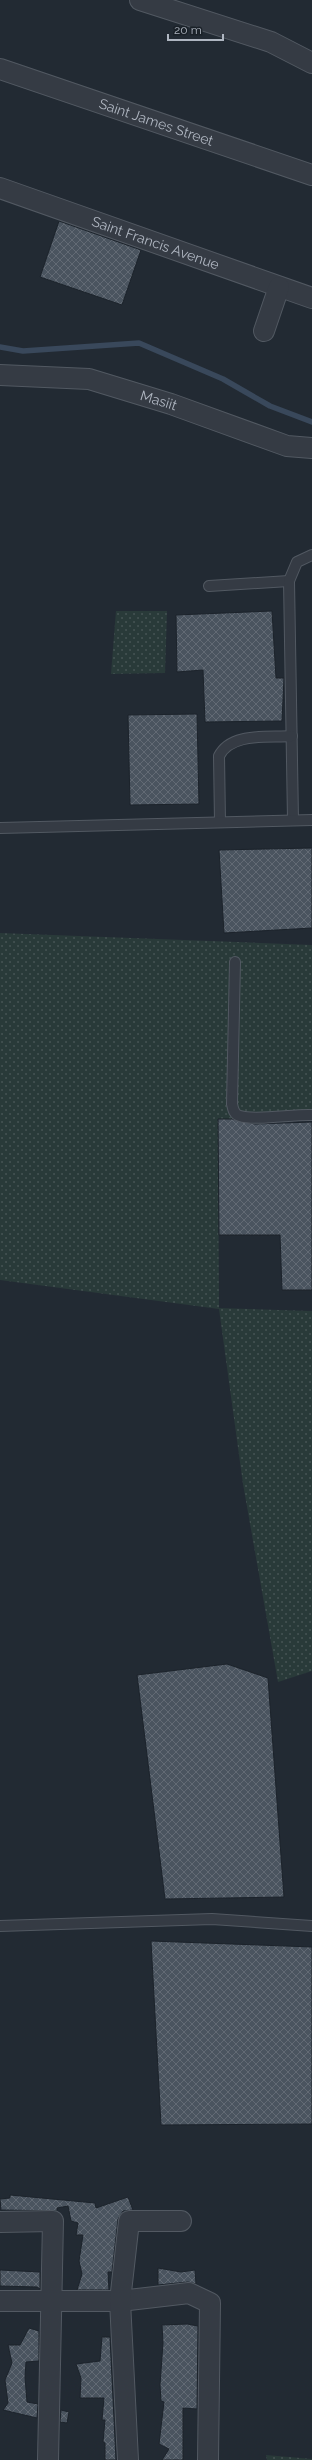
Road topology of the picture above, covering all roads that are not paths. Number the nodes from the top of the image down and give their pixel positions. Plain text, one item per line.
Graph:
1 (140, 0) edge
2 (312, 63) edge
3 (0, 69) edge
4 (312, 175) edge
5 (0, 188) edge
6 (279, 286) junction
7 (312, 298) edge
8 (264, 330) dead end
9 (0, 374) edge
10 (312, 448) edge
11 (312, 555) edge
12 (289, 581) junction
13 (209, 586) dead end
14 (292, 736) junction
15 (293, 820) junction
16 (312, 820) edge
17 (220, 822) junction
18 (0, 828) edge
19 (235, 962) dead end
20 (312, 1115) edge
21 (0, 1926) edge
22 (312, 1926) edge
23 (181, 2221) dead end
24 (0, 2222) edge
25 (120, 2300) junction
26 (0, 2301) edge
27 (53, 2302) junction
28 (48, 2460) edge
29 (128, 2460) edge
30 (208, 2460) edge

1 - 2 street
3 - 4 street, Saint James Street
5 - 6 street, Saint Francis Avenue
6 - 7 street, Saint Francis Avenue
6 - 8 street
9 - 10 street, Masiit
11 - 12 lane
12 - 13 lane
12 - 14 lane
14 - 15 lane
14 - 17 lane
15 - 16 lane
15 - 17 lane
17 - 18 lane
19 - 20 lane
21 - 22 lane
23 - 25 street
24 - 27 street
25 - 27 street
25 - 29 street
25 - 30 street
26 - 27 street
27 - 28 street

